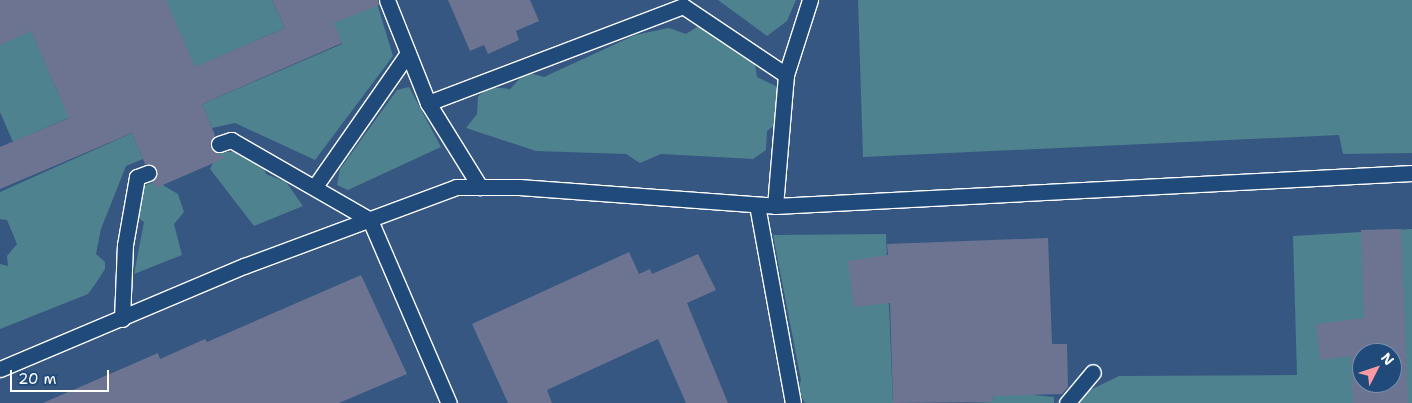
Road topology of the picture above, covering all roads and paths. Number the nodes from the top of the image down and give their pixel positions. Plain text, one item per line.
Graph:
1 (387, 0) edge
2 (810, 0) edge
3 (408, 53) junction
4 (786, 75) junction
5 (428, 103) junction
6 (219, 144) dead end
7 (148, 173) dead end
8 (1412, 173) edge
9 (316, 185) junction
10 (480, 187) junction
11 (757, 205) junction
12 (775, 206) junction
13 (370, 220) junction
14 (122, 319) junction
15 (0, 369) edge
16 (1092, 372) dead end
17 (449, 403) edge
18 (793, 403) edge
19 (1067, 403) edge

1 - 3 lane
2 - 4 lane
3 - 5 lane
3 - 9 lane
4 - 5 lane
4 - 12 lane
5 - 10 lane
6 - 9 lane
7 - 14 lane
8 - 12 lane
9 - 13 lane
10 - 11 lane
10 - 13 lane
11 - 12 lane
11 - 18 lane
13 - 14 lane
13 - 17 lane
14 - 15 lane
16 - 19 lane

